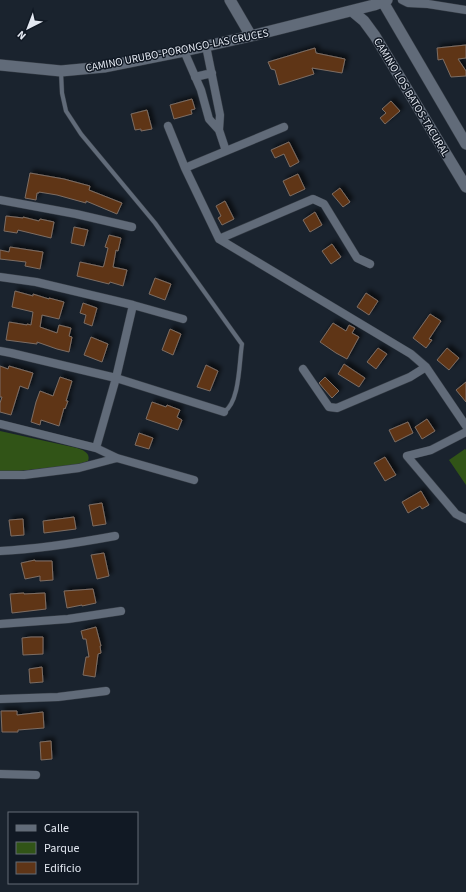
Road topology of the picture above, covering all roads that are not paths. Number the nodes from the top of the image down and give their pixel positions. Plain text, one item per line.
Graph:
1 (230, 0) edge
2 (402, 0) edge
3 (385, 1) edge
4 (466, 10) edge
5 (352, 11) junction
6 (251, 36) junction
7 (206, 46) junction
8 (184, 51) junction
9 (0, 65) edge
10 (61, 71) junction
11 (212, 73) junction
12 (195, 77) junction
13 (168, 126) dead end
14 (284, 127) dead end
15 (219, 130) junction
16 (466, 144) edge
17 (226, 151) junction
18 (185, 168) junction
19 (466, 186) edge
20 (0, 200) edge
21 (132, 227) dead end
22 (219, 240) junction
23 (370, 264) dead end
24 (0, 277) edge
25 (133, 305) junction
26 (183, 319) dead end
27 (0, 351) edge
28 (426, 367) junction
29 (303, 369) dead end
30 (116, 378) junction
31 (224, 412) joint
32 (0, 424) edge
33 (466, 426) edge
34 (466, 432) edge
35 (96, 448) junction
36 (117, 458) junction
37 (0, 475) edge
38 (194, 480) dead end
39 (466, 519) edge
40 (115, 536) dead end
41 (0, 551) edge
42 (121, 611) dead end
43 (0, 624) edge
44 (106, 691) dead end
45 (0, 699) edge
46 (0, 774) edge
47 (36, 775) dead end

1 - 6 street
2 - 4 street
3 - 5 street, CAMINO URUBO-PORONGO-LAS CRUCES
3 - 16 street, CAMINO LOS BATOS-TACURAL
5 - 6 street, CAMINO URUBO-PORONGO-LAS CRUCES
5 - 19 street, CAMINO LOS BATOS-TACURAL
6 - 7 street, CAMINO URUBO-PORONGO-LAS CRUCES
7 - 8 street, CAMINO URUBO-PORONGO-LAS CRUCES
7 - 11 street
8 - 10 street, CAMINO URUBO-PORONGO-LAS CRUCES
8 - 12 street
9 - 10 street, CAMINO URUBO-PORONGO-LAS CRUCES
10 - 31 lane
11 - 12 street
11 - 15 street
12 - 15 street
13 - 18 street
14 - 17 street
15 - 17 street
17 - 18 street
18 - 22 street
20 - 21 street
22 - 23 street
22 - 28 street
24 - 25 street
25 - 26 street
25 - 30 street
27 - 30 street
28 - 29 street
28 - 33 street
30 - 31 street
30 - 35 street
32 - 35 street
34 - 39 street
35 - 36 street
36 - 37 street
36 - 38 street
40 - 41 street
42 - 43 street
44 - 45 street
46 - 47 street

